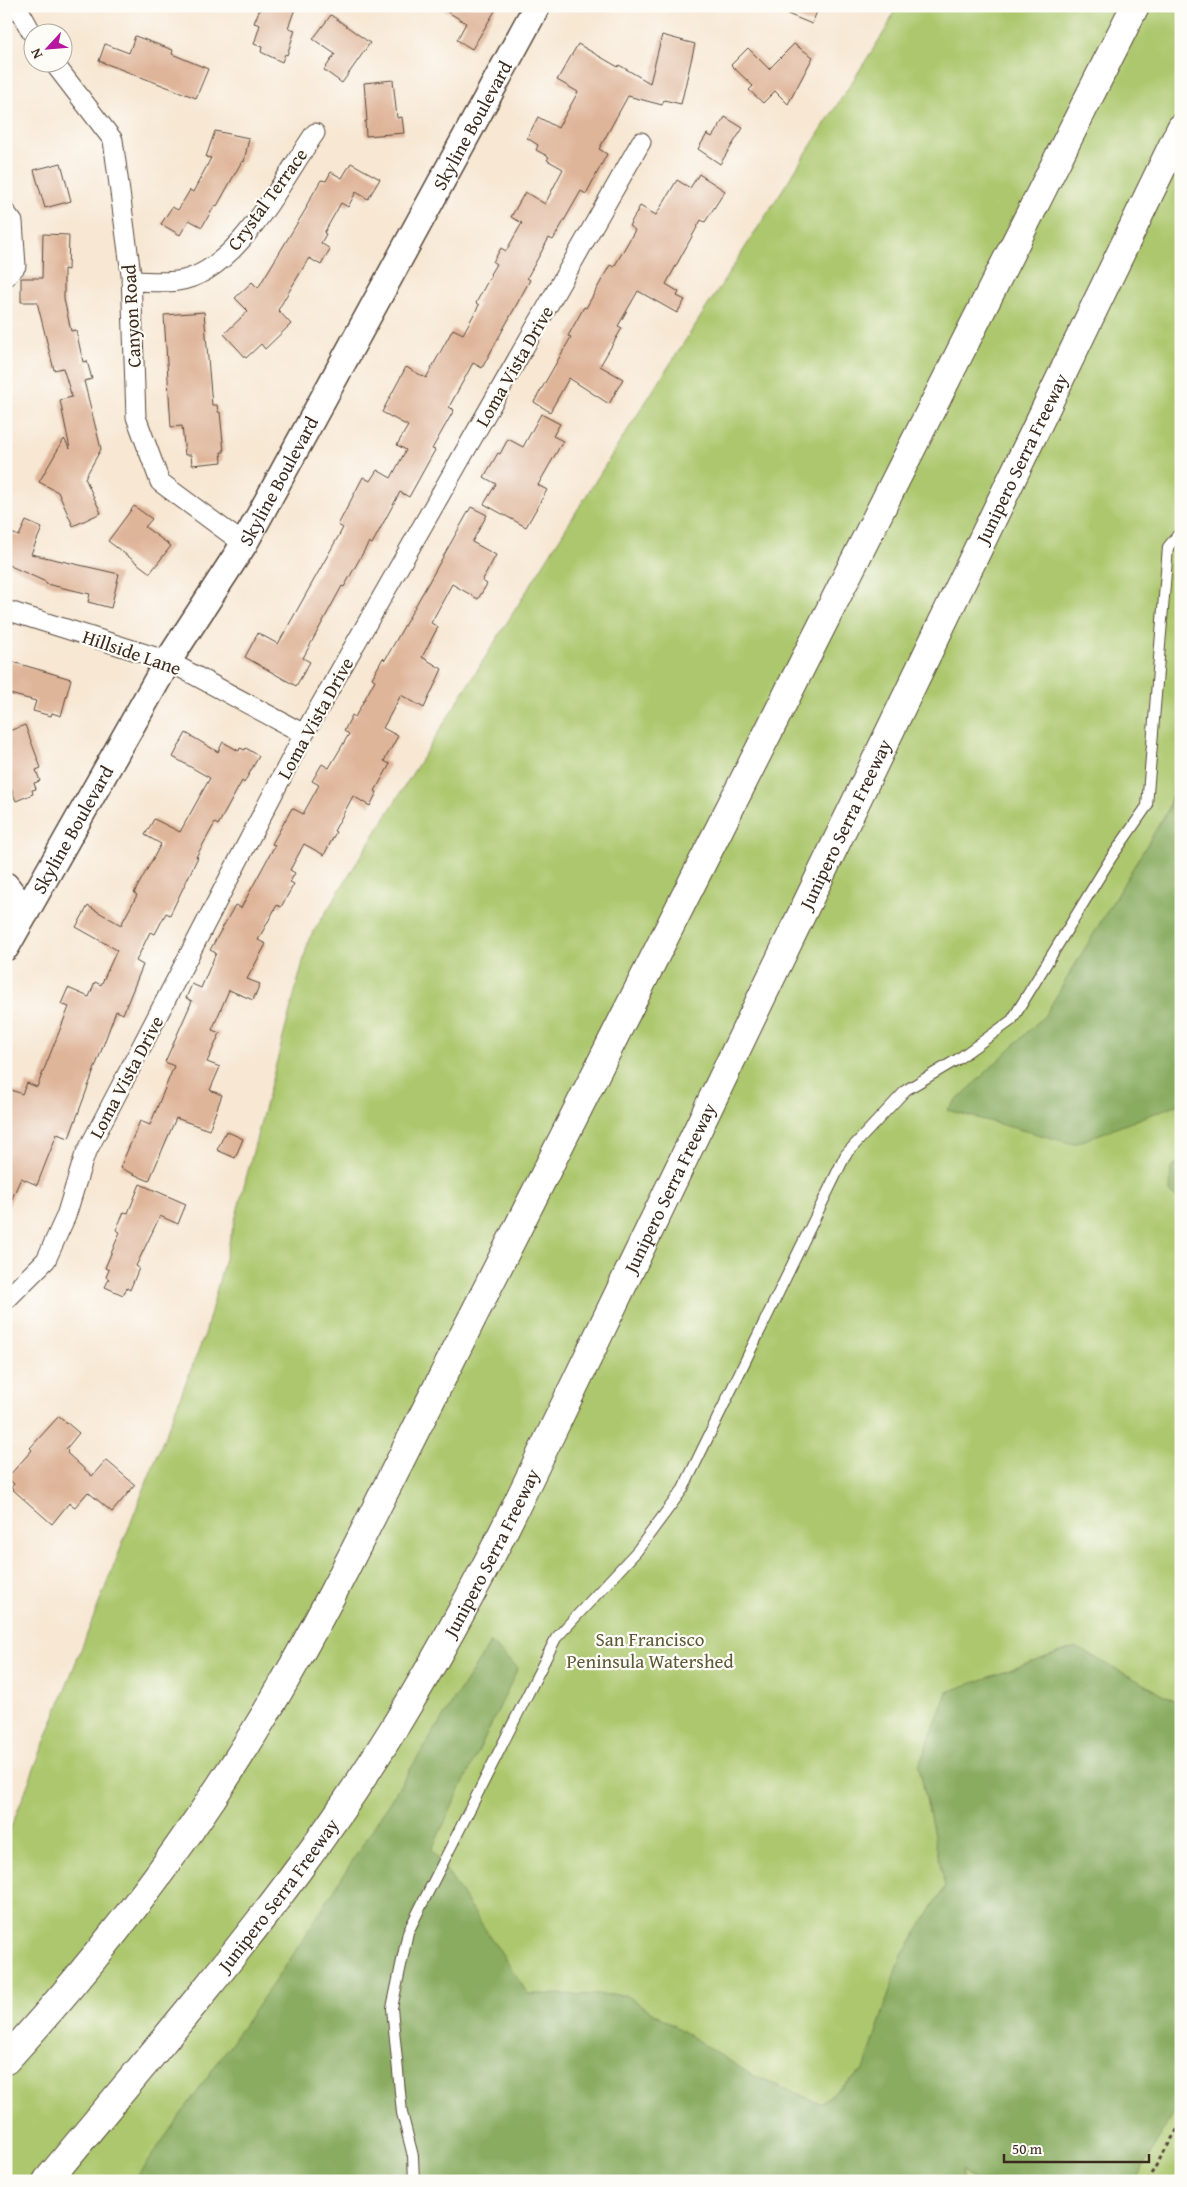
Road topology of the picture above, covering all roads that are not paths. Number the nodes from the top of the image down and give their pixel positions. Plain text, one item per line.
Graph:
1 (17, 6) edge
2 (537, 6) edge
3 (1135, 6) edge
4 (26, 22) edge
5 (61, 72) edge
6 (1181, 128) edge
7 (315, 133) dead end
8 (641, 142) dead end
9 (6, 213) edge
10 (6, 277) edge
11 (131, 281) junction
12 (1181, 531) edge
13 (244, 544) junction
14 (6, 610) edge
15 (168, 661) junction
16 (304, 734) junction
17 (6, 886) edge
18 (26, 912) junction
19 (6, 947) edge
20 (6, 1300) edge
21 (6, 2060) edge
22 (48, 2181) edge
23 (414, 2181) edge

1 - 4 street
2 - 13 main road, Skyline Boulevard
3 - 21 highway
5 - 11 street, Canyon Road
6 - 22 highway, Junipero Serra Freeway
7 - 11 street, Crystal Terrace
8 - 16 street, Loma Vista Drive
9 - 10 street
11 - 13 street, Canyon Road
12 - 23 lane
13 - 15 main road, Skyline Boulevard
14 - 15 street, Hillside Lane
15 - 16 street, Hillside Lane
15 - 18 main road, Skyline Boulevard
16 - 20 street, Loma Vista Drive
17 - 18 main road
18 - 19 main road, Skyline Boulevard

